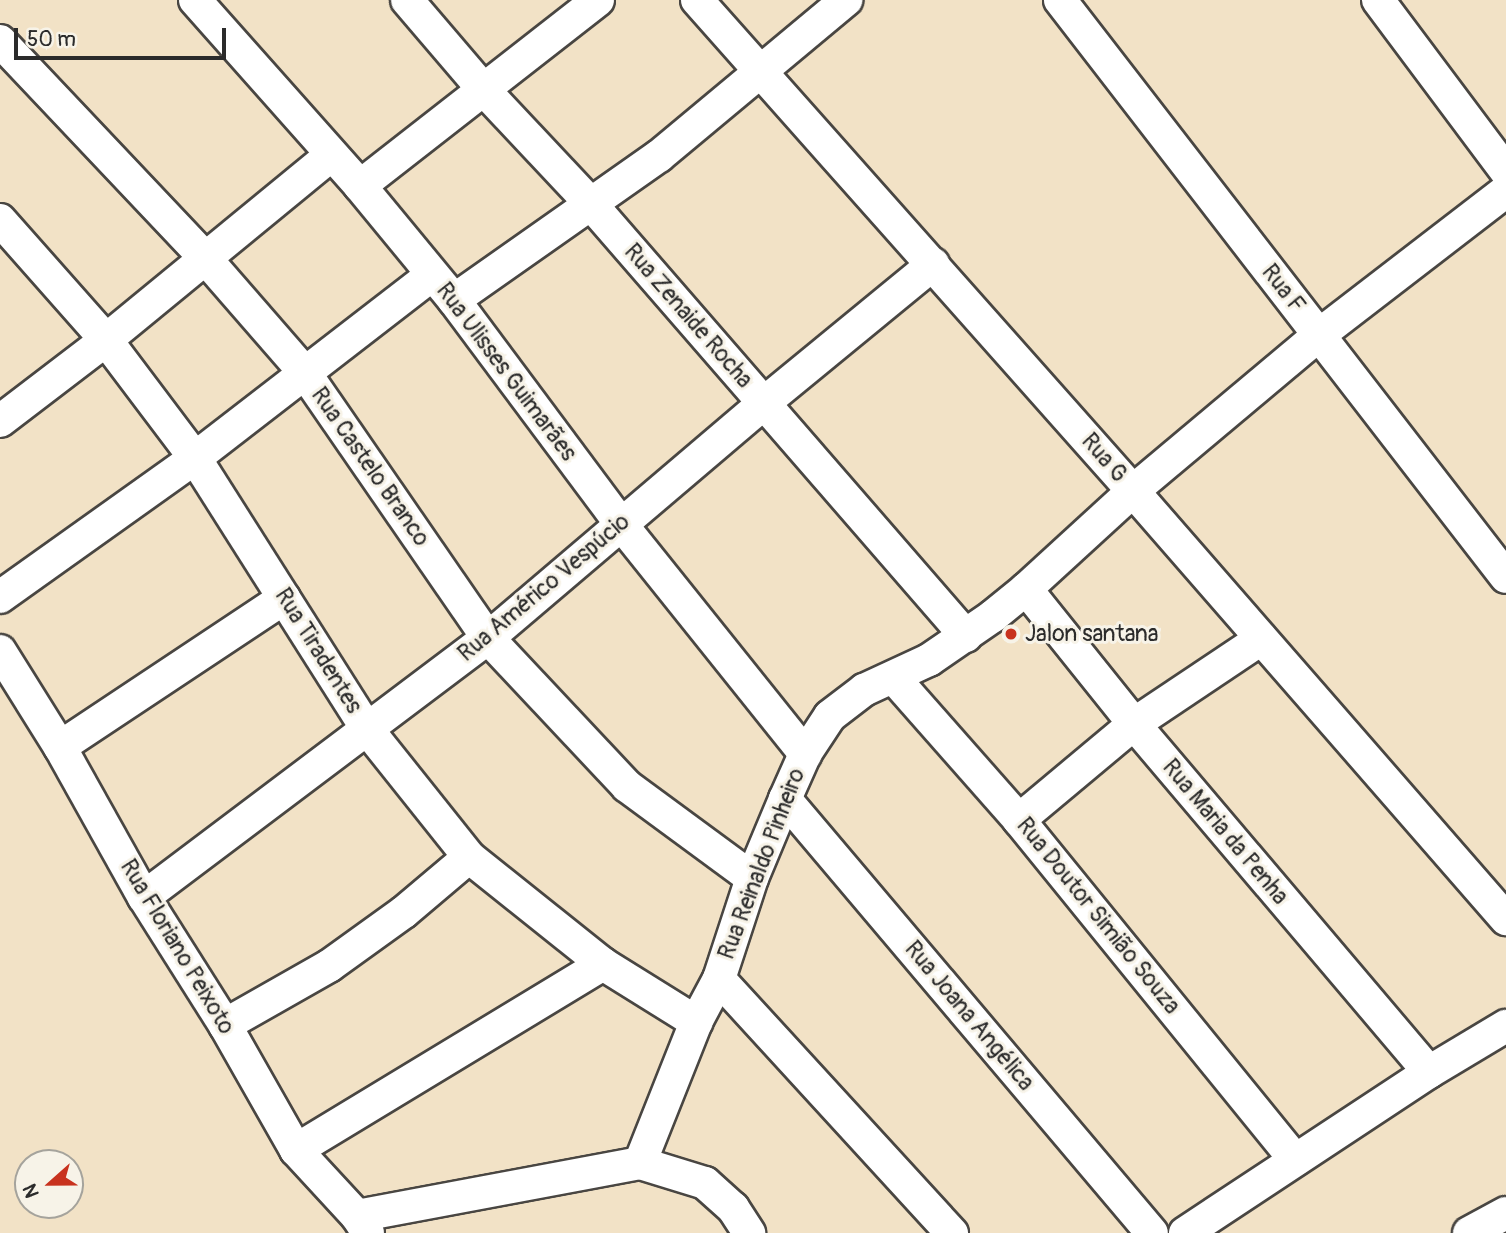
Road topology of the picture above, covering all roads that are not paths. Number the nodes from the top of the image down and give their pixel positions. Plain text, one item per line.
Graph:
1 (195, 0) edge
2 (407, 0) edge
3 (598, 0) edge
4 (697, 0) edge
5 (846, 0) edge
6 (1060, 0) edge
7 (1378, 0) edge
8 (0, 41) edge
9 (759, 70) junction
10 (484, 90) junction
11 (331, 155) junction
12 (1506, 171) edge
13 (360, 186) junction
14 (1506, 191) edge
15 (590, 204) junction
16 (0, 220) edge
17 (206, 259) junction
18 (933, 264) junction
19 (432, 275) junction
20 (454, 300) junction
21 (1319, 335) junction
22 (106, 340) junction
23 (305, 373) junction
24 (764, 403) junction
25 (0, 421) edge
26 (195, 458) junction
27 (1133, 491) junction
28 (621, 524) junction
29 (1506, 577) edge
30 (1026, 589) junction
31 (0, 597) edge
32 (284, 598) junction
33 (966, 636) junction
34 (488, 638) junction
35 (1261, 639) junction
36 (0, 651) edge
37 (894, 678) junction
38 (1134, 724) junction
39 (367, 729) junction
40 (60, 747) junction
41 (804, 754) junction
42 (785, 799) junction
43 (1019, 820) junction
44 (469, 857) junction
45 (752, 878) junction
46 (144, 897) junction
47 (1506, 919) edge
48 (603, 964) junction
49 (719, 979) junction
50 (696, 1023) junction
51 (225, 1025) junction
52 (1506, 1026) edge
53 (1429, 1072) junction
54 (296, 1150) junction
55 (1295, 1160) junction
56 (640, 1163) junction
57 (1506, 1213) edge
58 (363, 1225) edge
59 (749, 1233) edge
60 (952, 1233) edge
61 (1152, 1233) edge
62 (1185, 1233) edge
63 (1469, 1233) edge

1 - 11 street, Rua Ulisses Guimarães
2 - 10 street, Rua Zenaide Rocha
3 - 10 street
4 - 9 street, Rua G
5 - 9 street
6 - 21 street, Rua F
7 - 12 street
8 - 17 street, Rua Castelo Branco
9 - 15 street
9 - 18 street, Rua G
10 - 13 street
10 - 15 street, Rua Zenaide Rocha
11 - 13 street, Rua Ulisses Guimarães
11 - 17 street
13 - 19 street, Rua Ulisses Guimarães
14 - 21 street, Rua Reinaldo Pinheiro
15 - 20 street
15 - 24 street, Rua Zenaide Rocha
16 - 22 street, Rua Tiradentes
17 - 22 street
17 - 23 street, Rua Castelo Branco
18 - 24 street, Rua Américo Vespúcio
18 - 27 street, Rua G
19 - 20 street, Rua Ulisses Guimarães
19 - 23 street
20 - 28 street, Rua Ulisses Guimarães
21 - 27 street, Rua Reinaldo Pinheiro
21 - 29 street, Rua F
22 - 25 street
22 - 26 street, Rua Tiradentes
23 - 26 street
23 - 34 street, Rua Castelo Branco
24 - 28 street, Rua Américo Vespúcio
24 - 33 street, Rua Zenaide Rocha
26 - 31 street
26 - 32 street, Rua Tiradentes
27 - 30 street, Rua Reinaldo Pinheiro
27 - 35 street, Rua G
28 - 34 street, Rua Américo Vespúcio
28 - 41 street, Rua Ulisses Guimarães
30 - 33 street, Rua Reinaldo Pinheiro
30 - 38 street, Rua Maria da Penha
32 - 39 street, Rua Tiradentes
32 - 40 street
33 - 37 street, Rua Reinaldo Pinheiro
34 - 39 street, Rua Américo Vespúcio
34 - 45 street, Rua Castelo Branco
35 - 38 street
35 - 47 street, Rua G
36 - 40 street, Rua Floriano Peixoto
37 - 41 street, Rua Reinaldo Pinheiro
37 - 43 street, Rua Doutor Simião Souza
38 - 43 street
38 - 53 street, Rua Maria da Penha
39 - 44 street, Rua Tiradentes
39 - 46 street, Rua Américo Vespúcio
40 - 46 street, Rua Floriano Peixoto
41 - 42 street, Rua Reinaldo Pinheiro
42 - 45 street, Rua Reinaldo Pinheiro
42 - 61 street, Rua Joana Angélica
43 - 55 street, Rua Doutor Simião Souza
44 - 48 street, Rua Tiradentes
44 - 51 street
45 - 49 street, Rua Reinaldo Pinheiro
46 - 51 street, Rua Floriano Peixoto
48 - 50 street, Rua Tiradentes
48 - 54 street
49 - 50 street, Rua Reinaldo Pinheiro
49 - 60 street
50 - 56 street, Rua Reinaldo Pinheiro
51 - 54 street, Rua Floriano Peixoto
52 - 53 street
53 - 55 street
54 - 58 street, Rua Floriano Peixoto
55 - 62 street
56 - 58 street
56 - 59 street
57 - 63 street

